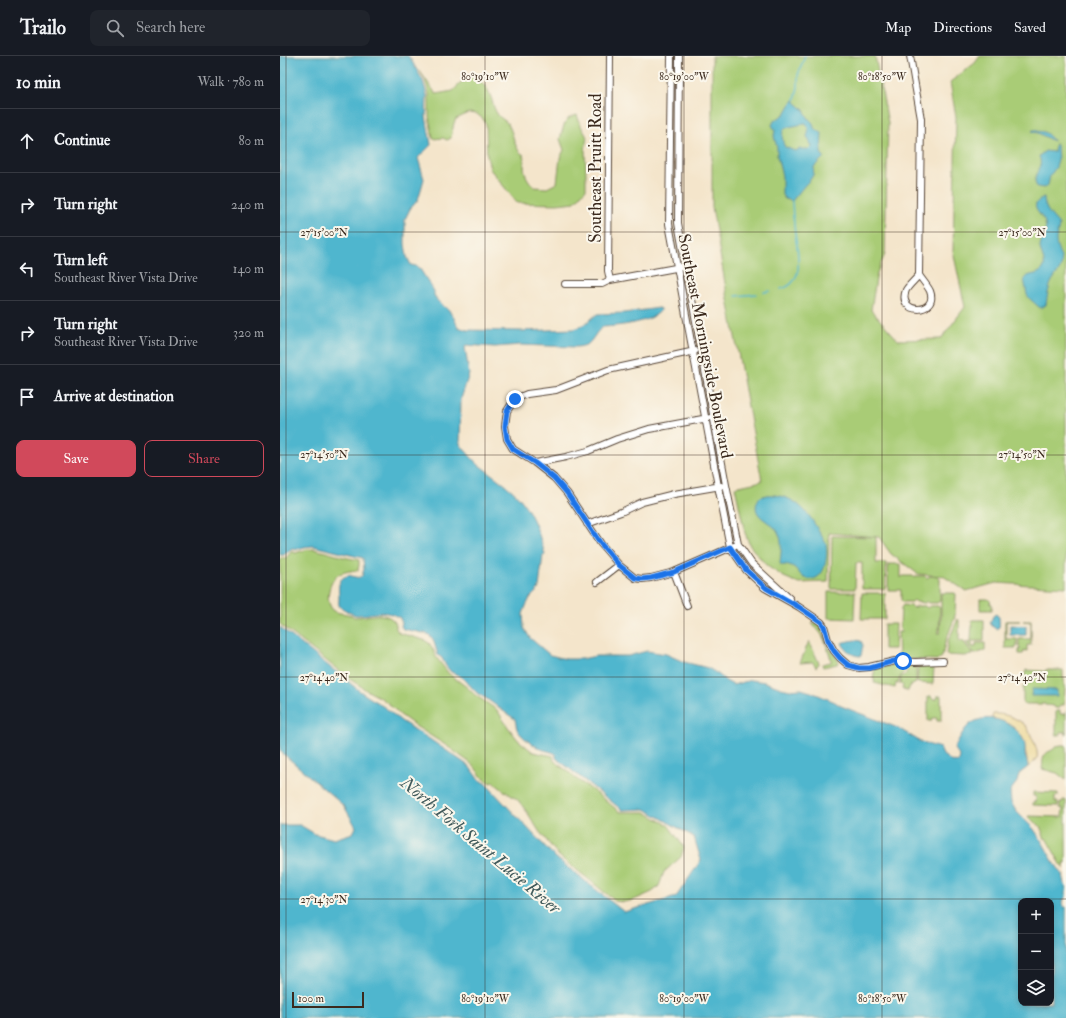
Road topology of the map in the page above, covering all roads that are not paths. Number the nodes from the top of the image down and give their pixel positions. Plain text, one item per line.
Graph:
1 (610, 56) edge
2 (671, 56) edge
3 (680, 56) edge
4 (910, 56) edge
5 (670, 115) junction
6 (679, 115) junction
7 (669, 191) junction
8 (678, 191) junction
9 (686, 266) junction
10 (678, 268) junction
11 (919, 276) junction
12 (610, 280) junction
13 (565, 284) dead end
14 (701, 350) junction
15 (693, 351) junction
16 (714, 417) junction
17 (706, 419) junction
18 (535, 463) junction
19 (726, 485) junction
20 (718, 486) junction
21 (587, 524) junction
22 (738, 544) junction
23 (730, 547) junction
24 (619, 565) junction
25 (674, 572) junction
26 (598, 582) dead end
27 (687, 606) dead end
28 (799, 607) junction
29 (943, 661) dead end

1 - 12 street, Southeast Pruitt Road
2 - 5 street, Southeast Morningside Boulevard
3 - 6 street, Southeast Morningside Boulevard
4 - 11 street
5 - 6 street
5 - 7 street, Southeast Morningside Boulevard
6 - 8 street, Southeast Morningside Boulevard
7 - 8 street
7 - 10 street, Southeast Morningside Boulevard
8 - 9 street, Southeast Morningside Boulevard
9 - 10 street
9 - 14 street, Southeast Morningside Boulevard
10 - 12 street
10 - 15 street, Southeast Morningside Boulevard
11 - 11 street
12 - 13 street
14 - 15 street
14 - 16 street, Southeast Morningside Boulevard
15 - 17 street, Southeast Morningside Boulevard
15 - 18 street
16 - 17 street
16 - 19 street, Southeast Morningside Boulevard
17 - 18 street
17 - 20 street, Southeast Morningside Boulevard
18 - 21 street
19 - 20 street
19 - 22 street, Southeast Morningside Boulevard
20 - 21 street
20 - 23 street, Southeast Morningside Boulevard
21 - 24 street
22 - 23 street
22 - 28 street, Southeast Morningside Boulevard
23 - 25 street
23 - 28 street, Southeast Morningside Boulevard
24 - 25 street
24 - 26 street
25 - 27 street
28 - 29 street, Southeast Morningside Boulevard

